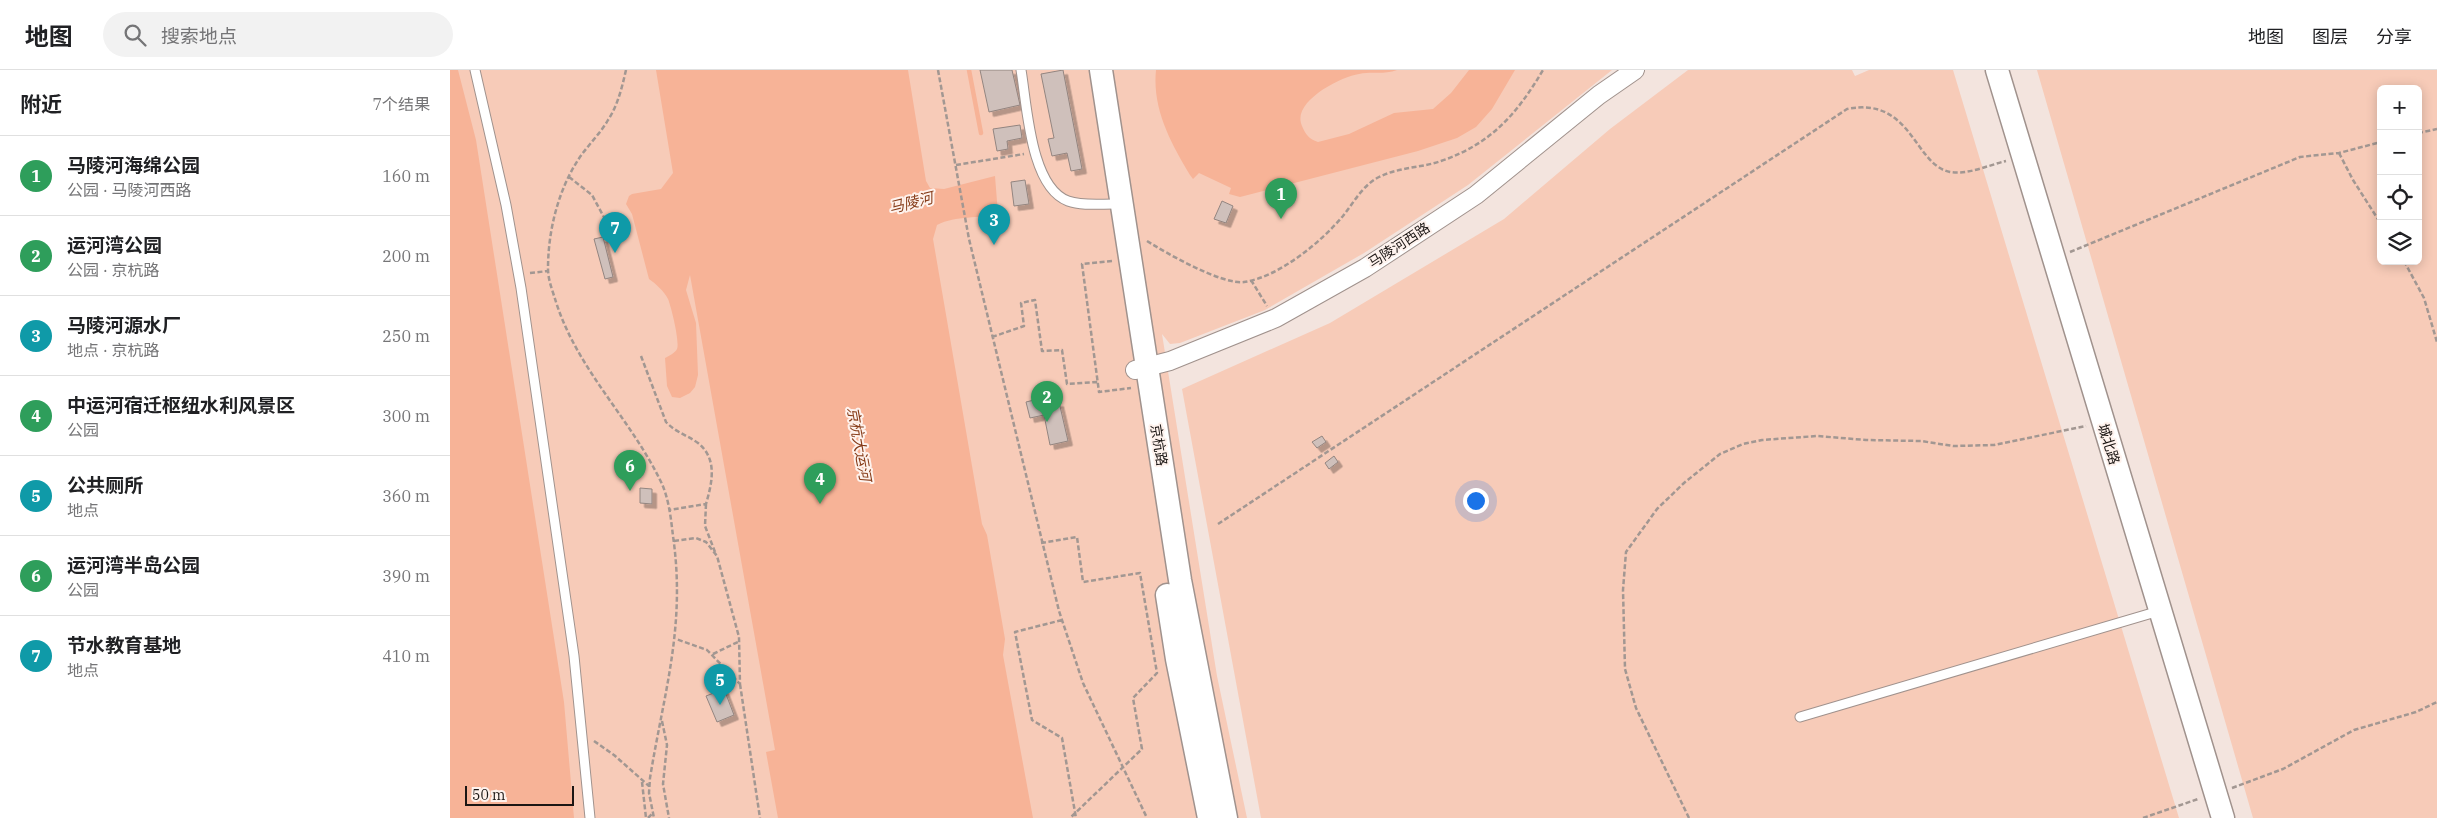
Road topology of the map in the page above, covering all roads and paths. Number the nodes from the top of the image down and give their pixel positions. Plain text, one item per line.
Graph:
1 (475, 70) edge
2 (626, 70) edge
3 (938, 70) edge
4 (1021, 70) edge
5 (1092, 70) edge
6 (1101, 70) edge
7 (1543, 70) edge
8 (1635, 70) edge
9 (1996, 70) edge
10 (2437, 129) edge
11 (2422, 132) edge
12 (2377, 143) edge
13 (1035, 152) junction
14 (2339, 152) junction
15 (2022, 156) junction
16 (956, 165) junction
17 (569, 177) junction
18 (1114, 204) junction
19 (2378, 220) edge
20 (606, 221) dead end
21 (1126, 229) junction
22 (2053, 260) junction
23 (1113, 261) dead end
24 (2406, 265) edge
25 (548, 271) junction
26 (519, 274) junction
27 (1250, 280) junction
28 (1276, 318) junction
29 (992, 337) junction
30 (2437, 342) edge
31 (642, 356) dead end
32 (1140, 375) junction
33 (1098, 382) junction
34 (2102, 423) junction
35 (706, 504) junction
36 (669, 510) junction
37 (1218, 524) dead end
38 (674, 541) junction
39 (1040, 543) junction
40 (717, 556) junction
41 (2160, 611) junction
42 (1062, 620) junction
43 (676, 639) junction
44 (740, 641) junction
45 (713, 654) junction
46 (740, 684) junction
47 (2437, 702) edge
48 (1800, 717) dead end
49 (661, 718) junction
50 (583, 735) junction
51 (1124, 766) junction
52 (642, 781) junction
53 (649, 786) junction
54 (2215, 794) junction
55 (653, 813) junction
56 (1075, 813) junction
57 (590, 818) edge
58 (647, 818) edge
59 (654, 818) edge
60 (669, 818) edge
61 (760, 818) edge
62 (1070, 818) edge
63 (1076, 818) edge
64 (1148, 818) edge
65 (1209, 818) edge
66 (1226, 818) edge
67 (1689, 818) edge
68 (2143, 818) edge
69 (2223, 818) edge

1 - 26 lane
2 - 17 path
3 - 16 path
4 - 13 lane
5 - 18 street, 京杭路
6 - 21 street, 京杭路
7 - 27 path
8 - 28 street, 马陵河西路
9 - 15 street, 城北路
10 - 11 path
12 - 14 path
13 - 16 path
13 - 18 lane
14 - 19 path
14 - 22 path
15 - 22 street, 城北路
15 - 37 path
16 - 29 path
17 - 20 path
17 - 25 path
18 - 32 street, 京杭路
21 - 27 path
21 - 32 street, 京杭路
22 - 34 street, 城北路
23 - 33 path
24 - 30 path
25 - 26 path
25 - 36 path
26 - 50 lane
27 - 28 path
28 - 32 street, 马陵河西路
29 - 33 path
29 - 39 path
31 - 35 path
32 - 33 path
32 - 65 street, 京杭路
32 - 66 street, 京杭路
34 - 41 street, 城北路
34 - 67 path
35 - 36 path
35 - 40 path
36 - 38 path
38 - 40 path
38 - 43 path
39 - 42 path
39 - 51 path
40 - 44 path
41 - 48 lane
41 - 54 street, 城北路
42 - 51 path
42 - 56 path
43 - 45 path
43 - 49 path
44 - 45 path
44 - 46 path
45 - 46 path
46 - 61 path
47 - 54 path
49 - 53 path
49 - 60 path
50 - 52 path
50 - 57 lane
51 - 56 path
51 - 64 path
52 - 53 path
52 - 58 path
53 - 55 path
54 - 68 path
54 - 69 street, 城北路
55 - 58 path
55 - 59 path
56 - 62 path
56 - 63 path

